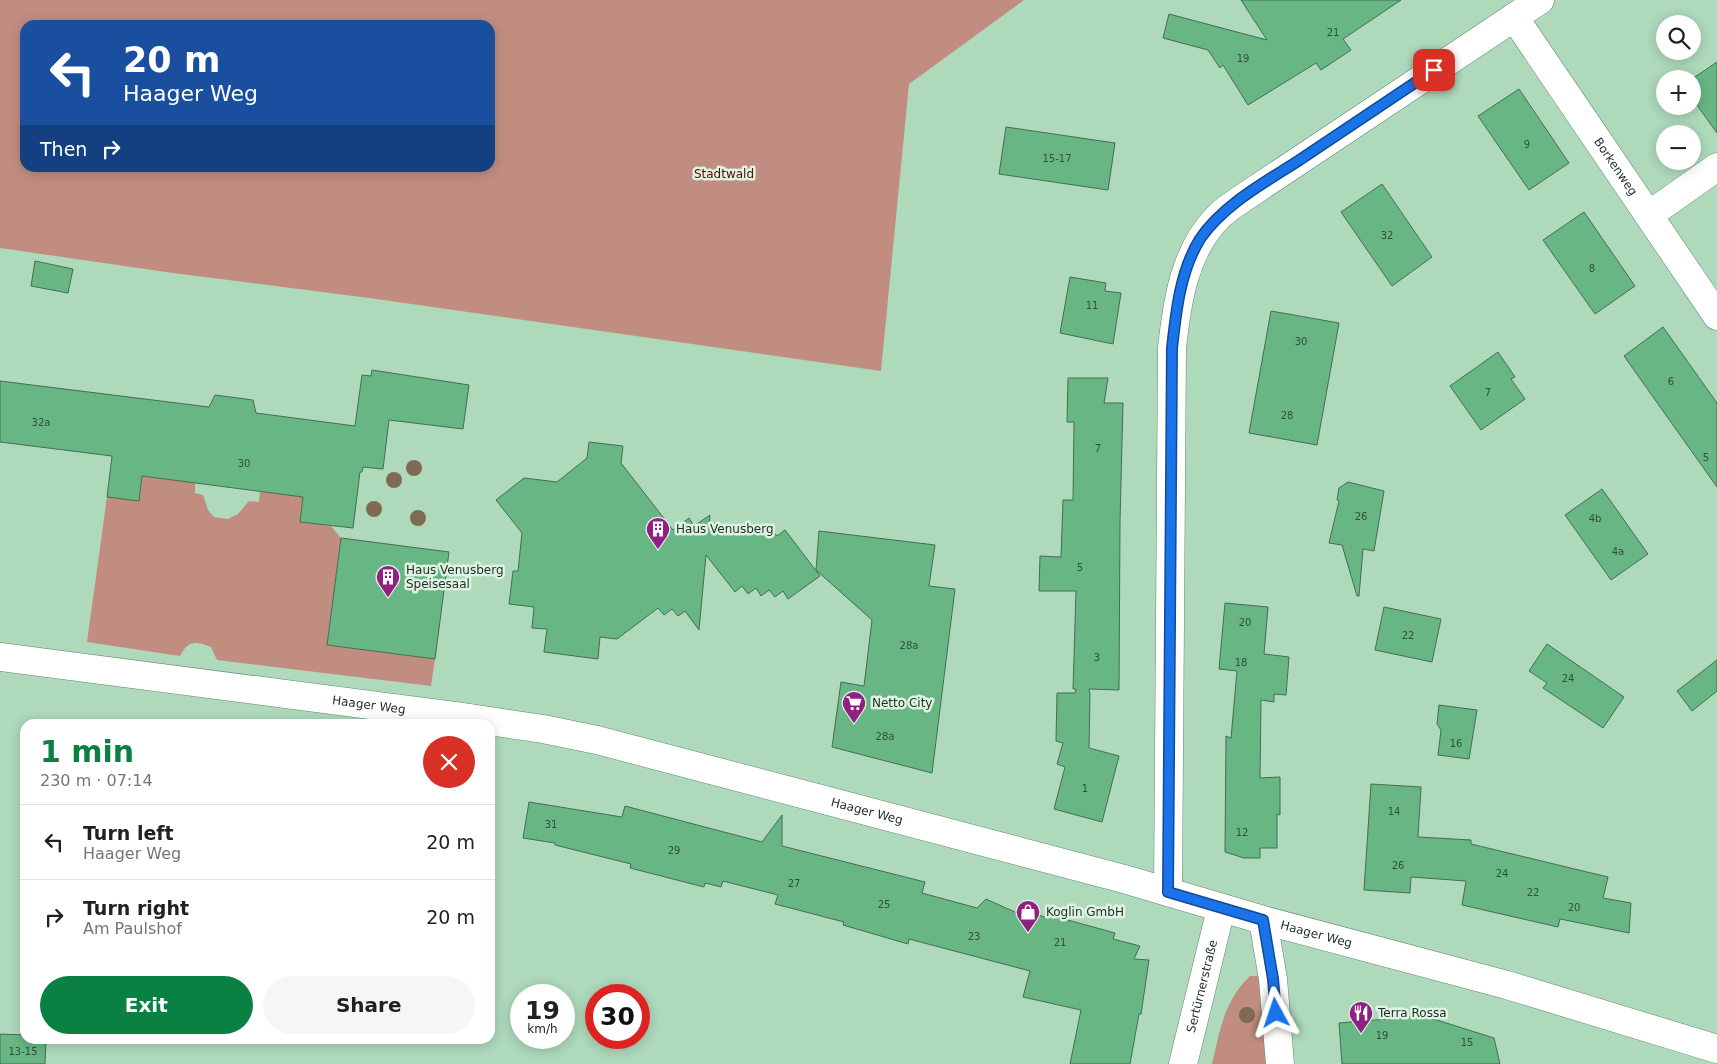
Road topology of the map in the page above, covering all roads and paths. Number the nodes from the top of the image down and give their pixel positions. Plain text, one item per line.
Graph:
1 (1540, 0) edge
2 (1514, 17) junction
3 (1717, 167) edge
4 (1649, 215) junction
5 (1717, 316) edge
6 (0, 657) edge
7 (473, 719) edge
8 (495, 722) edge
9 (1168, 892) junction
10 (1221, 909) junction
11 (1263, 920) junction
12 (1717, 1049) edge
13 (1183, 1064) edge
14 (1280, 1064) edge

1 - 2 street
2 - 4 street, Borkenweg
2 - 9 street
3 - 4 street
4 - 5 street, Borkenweg
6 - 7 street, Haager Weg
8 - 9 street, Haager Weg
9 - 10 street, Haager Weg
10 - 11 street, Haager Weg
10 - 13 street, Sertürnerstraße
11 - 12 street, Haager Weg
11 - 14 street

